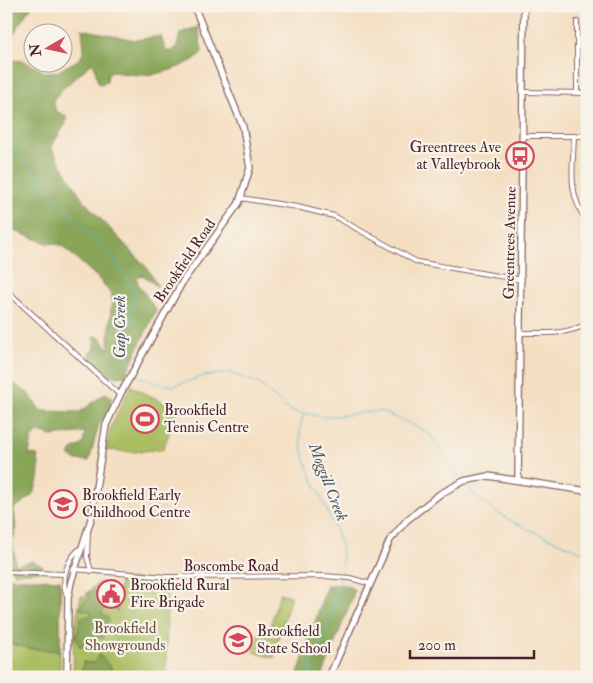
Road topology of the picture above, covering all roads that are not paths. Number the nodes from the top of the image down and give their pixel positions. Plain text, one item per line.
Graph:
1 (194, 6) edge
2 (360, 6) edge
3 (412, 6) edge
4 (524, 6) edge
5 (577, 22) dead end
6 (524, 92) junction
7 (577, 93) junction
8 (587, 93) edge
9 (524, 136) junction
10 (574, 136) junction
11 (587, 136) edge
12 (242, 198) junction
13 (587, 221) edge
14 (522, 280) junction
15 (6, 290) edge
16 (587, 324) edge
17 (521, 333) junction
18 (120, 395) junction
19 (518, 480) junction
20 (587, 491) edge
21 (88, 532) junction
22 (82, 547) junction
23 (74, 569) junction
24 (91, 570) junction
25 (6, 572) edge
26 (64, 574) junction
27 (371, 584) junction
28 (68, 598) junction
29 (67, 677) edge
30 (329, 677) edge

1 - 12 main road, Brookfield Road
2 - 3 main road
4 - 6 main road, Greentrees Avenue
5 - 7 street
6 - 7 street
6 - 9 main road, Greentrees Avenue
7 - 8 street
9 - 10 street
9 - 14 main road, Greentrees Avenue
10 - 11 street
10 - 13 street
12 - 14 street
12 - 18 main road, Brookfield Road
14 - 17 main road, Greentrees Avenue
15 - 18 street
16 - 17 street
17 - 19 main road, Greentrees Avenue
18 - 21 main road, Brookfield Road
19 - 20 main road
19 - 27 main road
21 - 22 main road, Brookfield Road
21 - 24 street
22 - 23 main road, Brookfield Road
22 - 26 street
23 - 24 street, Boscombe Road
23 - 28 main road, Brookfield Road
24 - 27 street, Boscombe Road
25 - 26 street
26 - 28 street
27 - 30 main road
28 - 29 main road, Brookfield Road

